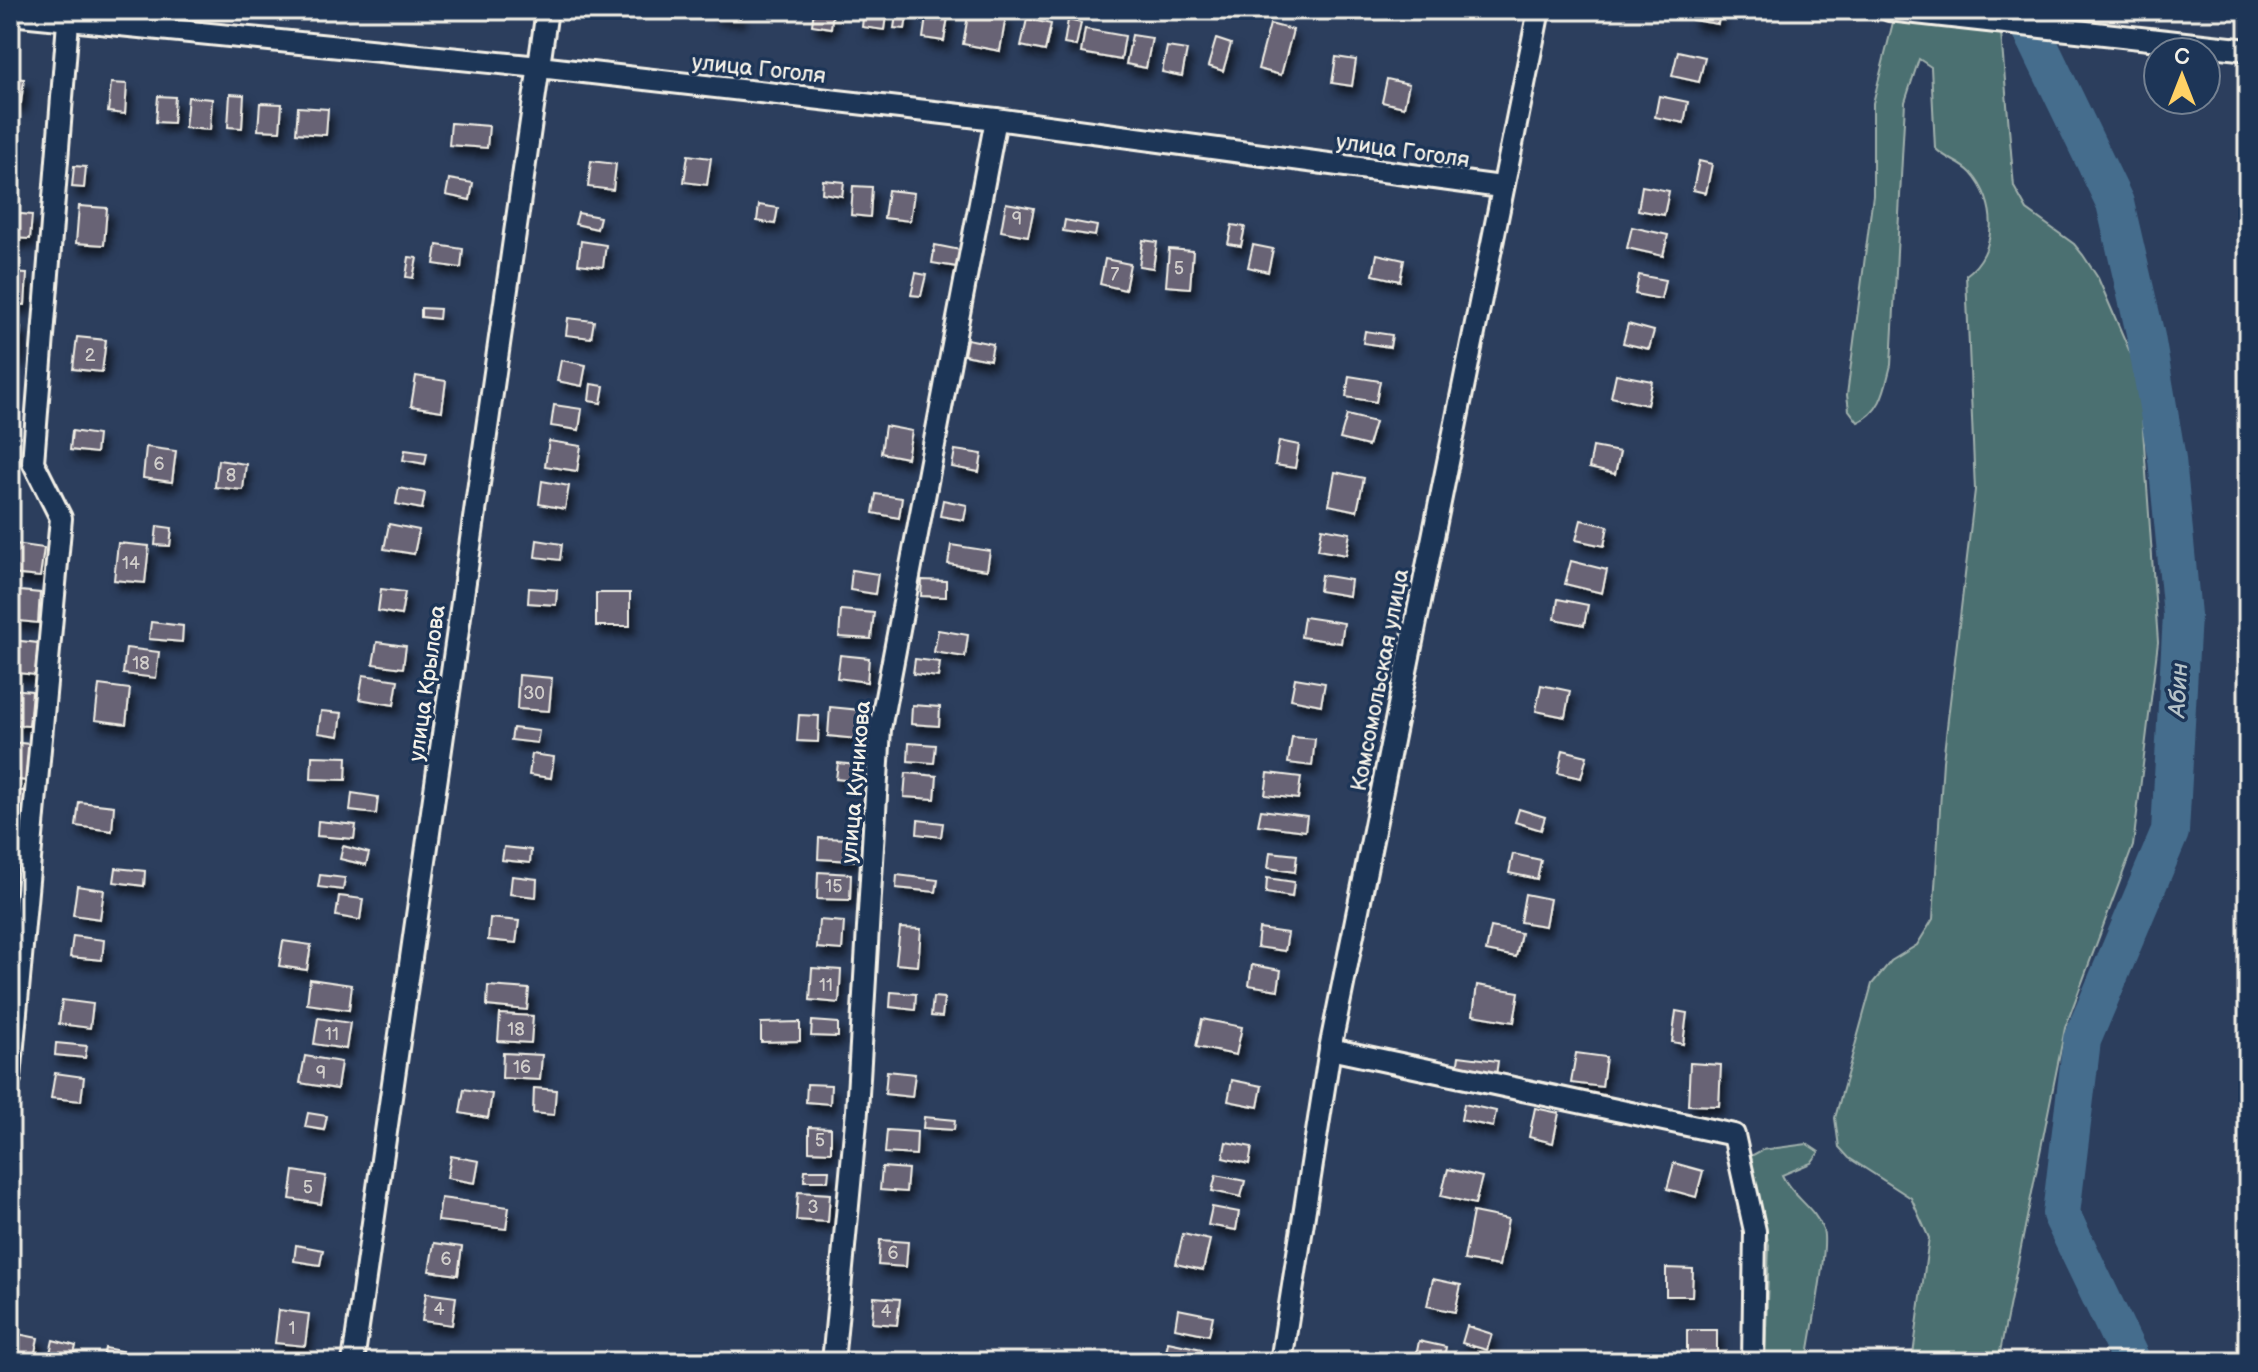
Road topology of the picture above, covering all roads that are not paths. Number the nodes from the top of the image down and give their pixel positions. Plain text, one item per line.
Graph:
1 (547, 10) edge
2 (1539, 10) edge
3 (1889, 10) edge
4 (10, 14) edge
5 (68, 22) junction
6 (2248, 50) edge
7 (539, 67) junction
8 (996, 119) junction
9 (1501, 187) junction
10 (1330, 1049) junction
11 (10, 1078) edge
12 (353, 1362) edge
13 (833, 1362) edge
14 (1281, 1362) edge
15 (1753, 1362) edge

1 - 7 street, улица Крылова
2 - 9 street, Комсомольская улица
3 - 6 street
4 - 5 street, улица Гоголя
5 - 7 street, улица Гоголя
5 - 11 street
7 - 8 street, улица Гоголя
7 - 12 street, улица Крылова
8 - 9 street, улица Гоголя
8 - 13 street, улица Куникова
9 - 10 street, Комсомольская улица
10 - 14 street, Комсомольская улица
10 - 15 street

